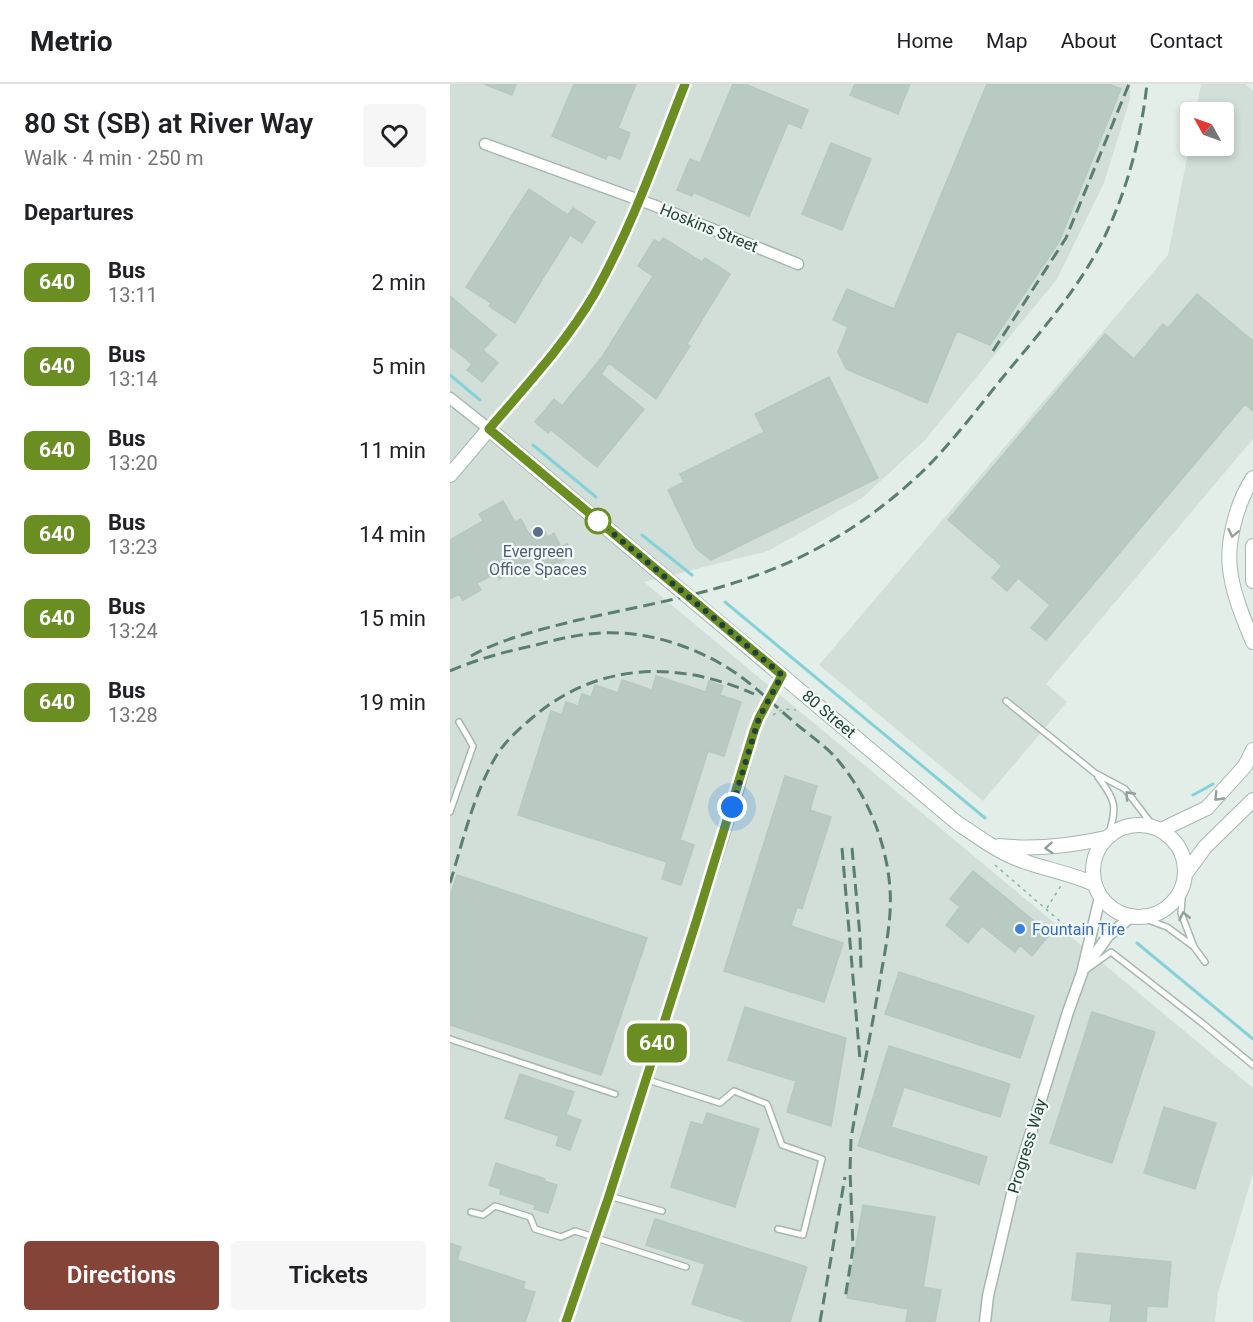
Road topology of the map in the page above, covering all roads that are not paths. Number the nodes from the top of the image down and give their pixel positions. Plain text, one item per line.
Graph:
1 (685, 84) edge
2 (485, 144) dead end
3 (639, 200) junction
4 (798, 264) dead end
5 (450, 398) edge
6 (489, 429) junction
7 (450, 475) edge
8 (1253, 478) edge
9 (1253, 546) edge
10 (1253, 581) edge
11 (1253, 642) edge
12 (782, 675) junction
13 (1006, 701) dead end
14 (459, 722) dead end
15 (1253, 750) edge
16 (1095, 773) junction
17 (1253, 800) edge
18 (450, 812) edge
19 (1158, 829) junction
20 (1107, 838) junction
21 (988, 844) junction
22 (1185, 879) junction
23 (1094, 884) junction
24 (1100, 897) junction
25 (1137, 917) junction
26 (1194, 947) junction
27 (1204, 962) dead end
28 (1082, 973) junction
29 (450, 1039) edge
30 (1253, 1065) edge
31 (645, 1079) junction
32 (615, 1094) dead end
33 (609, 1196) junction
34 (662, 1211) dead end
35 (471, 1212) dead end
36 (778, 1229) dead end
37 (595, 1237) junction
38 (686, 1268) dead end
39 (566, 1322) edge
40 (985, 1322) edge

1 - 3 street
2 - 3 street, Hoskins Street
3 - 4 street, Hoskins Street
3 - 6 street
5 - 6 street, 80 Street
6 - 7 street
6 - 12 street, 80 Street
8 -> 11 street
9 - 10 street
12 - 21 street, 80 Street
12 - 31 street
13 - 16 lane
14 - 18 lane
15 -> 19 street
19 -> 16 lane
16 - 20 lane
17 - 22 street
19 - 20 street
19 - 22 street
20 -> 21 street, 80 Street
20 - 23 street
21 - 23 street, 80 Street
22 - 25 street
26 -> 22 lane
23 - 24 street
24 - 25 street
24 - 28 street, Progress Way
25 - 26 lane
25 - 28 street, Progress Way
26 - 27 lane
28 - 30 lane
28 - 40 street, Progress Way
29 - 32 lane
31 - 33 street
31 - 36 lane
33 - 34 lane
33 - 37 street
35 - 37 lane
37 - 38 lane
37 - 39 street

